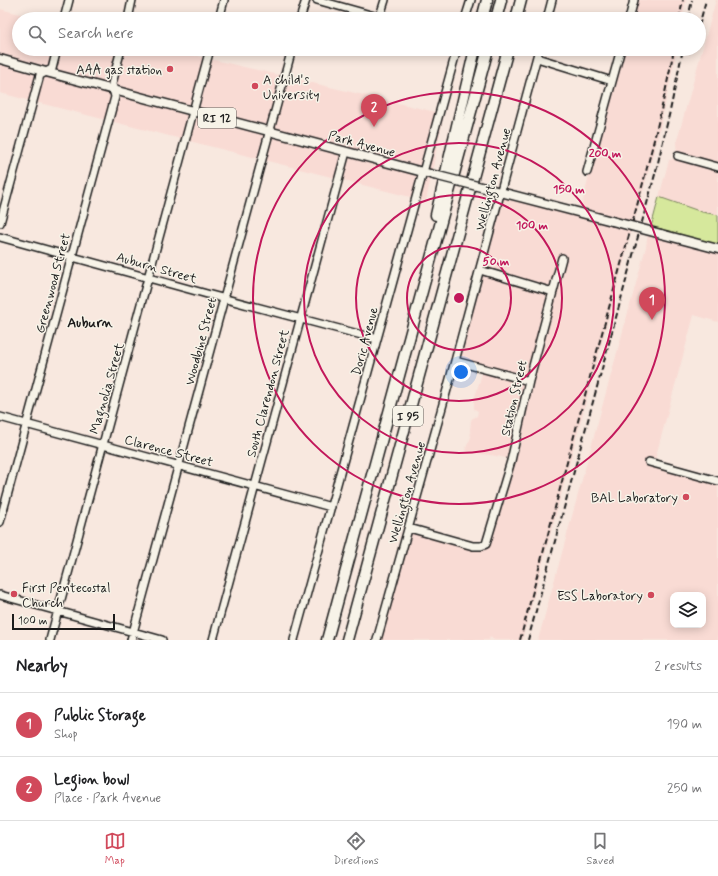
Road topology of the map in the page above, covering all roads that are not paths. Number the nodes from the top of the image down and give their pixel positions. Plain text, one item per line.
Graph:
1 (69, 0) edge
2 (132, 0) edge
3 (224, 0) edge
4 (306, 0) edge
5 (317, 0) edge
6 (385, 0) edge
7 (471, 0) edge
8 (487, 0) edge
9 (501, 0) edge
10 (522, 0) edge
11 (552, 0) edge
12 (634, 0) edge
13 (66, 12) edge
14 (129, 12) edge
15 (220, 12) edge
16 (302, 12) edge
17 (360, 12) edge
18 (382, 12) edge
19 (467, 12) edge
20 (484, 12) edge
21 (498, 12) edge
22 (518, 12) edge
23 (549, 12) edge
24 (631, 12) edge
25 (55, 56) edge
26 (119, 56) edge
27 (208, 56) edge
28 (290, 56) edge
29 (455, 56) edge
30 (473, 56) edge
31 (486, 56) edge
32 (506, 56) edge
33 (619, 56) edge
34 (537, 58) joint
35 (0, 59) edge
36 (46, 72) junction
37 (612, 81) junction
38 (114, 90) junction
39 (193, 111) junction
40 (269, 132) junction
41 (346, 152) junction
42 (678, 156) dead end
43 (718, 166) edge
44 (422, 172) junction
45 (587, 172) dead end
46 (500, 192) junction
47 (0, 223) edge
48 (0, 237) edge
49 (718, 249) edge
50 (72, 256) junction
51 (562, 258) dead end
52 (480, 270) junction
53 (148, 277) junction
54 (553, 292) junction
55 (224, 298) junction
56 (299, 318) junction
57 (377, 339) junction
58 (406, 350) junction
59 (455, 361) junction
60 (529, 381) junction
61 (0, 417) edge
62 (27, 424) junction
63 (102, 445) junction
64 (649, 462) dead end
65 (179, 465) junction
66 (718, 481) edge
67 (255, 486) junction
68 (331, 507) junction
69 (0, 522) edge
70 (409, 528) junction
71 (0, 595) edge
72 (57, 611) junction
73 (133, 632) junction
74 (50, 640) edge
75 (131, 640) edge
76 (162, 640) edge
77 (213, 640) edge
78 (294, 640) edge
79 (327, 640) edge
80 (347, 640) edge
81 (377, 640) edge

1 - 13 street
2 - 14 street
3 - 15 street
4 - 16 street
5 - 17 street
6 - 18 street
7 - 19 street
8 - 20 highway
9 - 21 highway
10 - 22 highway
11 - 23 street
12 - 24 street
25 - 36 street
26 - 38 street, Greenwood Street
27 - 39 street, Magnolia Street
28 - 40 street, Woodbine Street
29 - 44 street, Doric Avenue
30 - 58 highway
31 - 58 highway, I 95
32 - 80 highway, I 95
33 - 37 street
34 - 37 street
34 - 46 street, Wellington Avenue
35 - 36 main road, Park Avenue / RI 12
36 - 38 main road, Park Avenue / RI 12
36 - 47 street
37 - 45 street
38 - 39 main road, Park Avenue / RI 12
38 - 50 street, Greenwood Street
39 - 40 main road, Park Avenue / RI 12
39 - 53 street, Magnolia Street
40 - 41 main road, Park Avenue / RI 12
40 - 55 street, Woodbine Street
41 - 44 main road, Park Avenue / RI 12
41 - 56 street, South Clarendon Street
42 - 43 street
44 - 46 main road, Park Avenue / RI 12, bridge
44 - 57 street, Doric Avenue
46 - 49 main road, Park Avenue / RI 12, bridge
46 - 52 street, Wellington Avenue
48 - 50 street, Auburn Street
50 - 53 street, Auburn Street
50 - 62 street, Greenwood Street
51 - 54 street, Station Street
52 - 54 street
52 - 59 street, Wellington Avenue
53 - 55 street, Auburn Street
53 - 63 street, Magnolia Street
54 - 60 street, Station Street
55 - 56 street, Auburn Street
55 - 65 street, Woodbine Street
56 - 57 street, Auburn Street
56 - 67 street, South Clarendon Street
57 - 68 street, Doric Avenue
58 - 79 highway, I 95
59 - 60 street
59 - 70 street, Wellington Avenue
60 - 70 street, Station Street
61 - 62 street, Clarence Street
62 - 63 street, Clarence Street
62 - 69 street, Greenwood Street
63 - 65 street, Clarence Street
63 - 72 street, Magnolia Street
64 - 66 street
65 - 67 street, Clarence Street
65 - 73 street, Woodbine Street
67 - 68 street, Clarence Street
67 - 77 street, South Clarendon Street
68 - 78 street, Doric Avenue
70 - 81 street, Wellington Avenue
71 - 72 street
72 - 73 street
72 - 74 street, Magnolia Street
73 - 75 street, Woodbine Street
73 - 76 street

